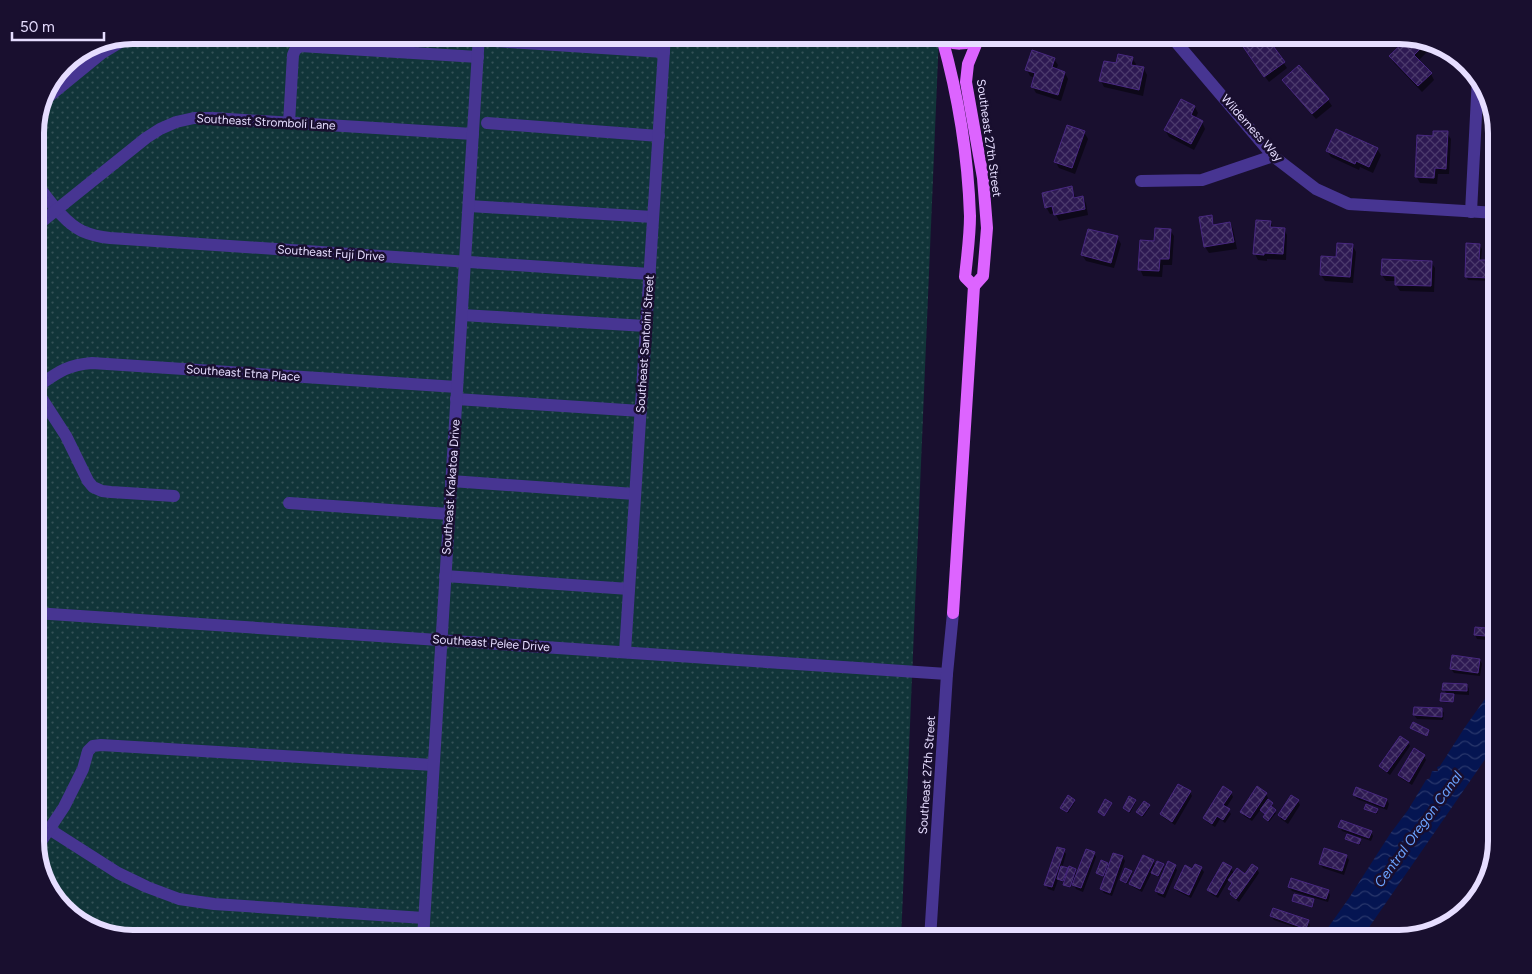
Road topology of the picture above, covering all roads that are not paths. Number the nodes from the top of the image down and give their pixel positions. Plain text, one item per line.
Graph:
1 (479, 44) edge
2 (558, 44) edge
3 (664, 44) edge
4 (943, 44) edge
5 (977, 44) edge
6 (1178, 44) edge
7 (115, 45) edge
8 (664, 52) junction
9 (478, 57) junction
10 (1477, 90) edge
11 (53, 93) edge
12 (289, 122) junction
13 (487, 124) dead end
14 (473, 134) junction
15 (659, 136) junction
16 (1273, 156) junction
17 (1141, 181) dead end
18 (44, 193) edge
19 (468, 206) junction
20 (57, 209) junction
21 (1471, 212) junction
22 (1488, 213) edge
23 (653, 217) junction
24 (44, 220) edge
25 (465, 262) junction
26 (650, 274) junction
27 (974, 286) junction
28 (462, 316) junction
29 (646, 326) junction
30 (44, 382) edge
31 (457, 393) junction
32 (44, 402) edge
33 (641, 411) junction
34 (451, 481) junction
35 (635, 494) junction
36 (174, 496) dead end
37 (289, 503) dead end
38 (449, 514) junction
39 (445, 576) junction
40 (629, 589) junction
41 (953, 613) joint
42 (44, 614) edge
43 (441, 640) junction
44 (625, 652) junction
45 (947, 674) junction
46 (433, 766) junction
47 (49, 829) junction
48 (44, 837) edge
49 (424, 918) junction
50 (423, 930) edge
51 (931, 930) edge

1 - 9 street, Southeast Krakatoa Drive
2 - 8 street
3 - 8 street, Southeast Santoini Street
4 - 27 main road, Southeast 27th Street
5 - 27 main road, Southeast 27th Street
6 - 16 street, Wilderness Way
7 - 11 street
8 - 15 street, Southeast Santoini Street
9 - 12 street
9 - 14 street, Southeast Krakatoa Drive
10 - 21 street
12 - 14 street, Southeast Stromboli Lane
12 - 20 street, Southeast Stromboli Lane
13 - 15 street
14 - 19 street, Southeast Krakatoa Drive
15 - 23 street, Southeast Santoini Street
16 - 17 street
16 - 21 street, Wilderness Way
18 - 20 street, Southeast Fuji Drive
19 - 23 street
19 - 25 street, Southeast Krakatoa Drive
20 - 24 street, Southeast Stromboli Lane
20 - 25 street, Southeast Fuji Drive
21 - 22 street, Wilderness Way
23 - 26 street, Southeast Santoini Street
25 - 26 street, Southeast Fuji Drive
25 - 28 street, Southeast Krakatoa Drive
26 - 29 street, Southeast Santoini Street
27 - 41 main road
28 - 29 street
28 - 31 street, Southeast Krakatoa Drive
29 - 33 street, Southeast Santoini Street
30 - 31 street, Southeast Etna Place
31 - 33 street, Southeast Etna Place
31 - 34 street, Southeast Krakatoa Drive
32 - 36 street
33 - 35 street, Southeast Santoini Street
34 - 35 street
34 - 38 street, Southeast Krakatoa Drive
35 - 40 street, Southeast Santoini Street
37 - 38 street
38 - 39 street, Southeast Krakatoa Drive
39 - 40 street
39 - 43 street, Southeast Krakatoa Drive
40 - 44 street, Southeast Santoini Street
41 - 45 street, Southeast 27th Street
42 - 43 street, Southeast Pelee Drive
43 - 44 street, Southeast Pelee Drive
43 - 46 street, Southeast Krakatoa Drive
44 - 45 street, Southeast Pelee Drive
45 - 51 street, Southeast 27th Street
46 - 47 street
46 - 49 street, Southeast Krakatoa Drive
47 - 48 street
47 - 49 street
49 - 50 street, Southeast Krakatoa Drive

